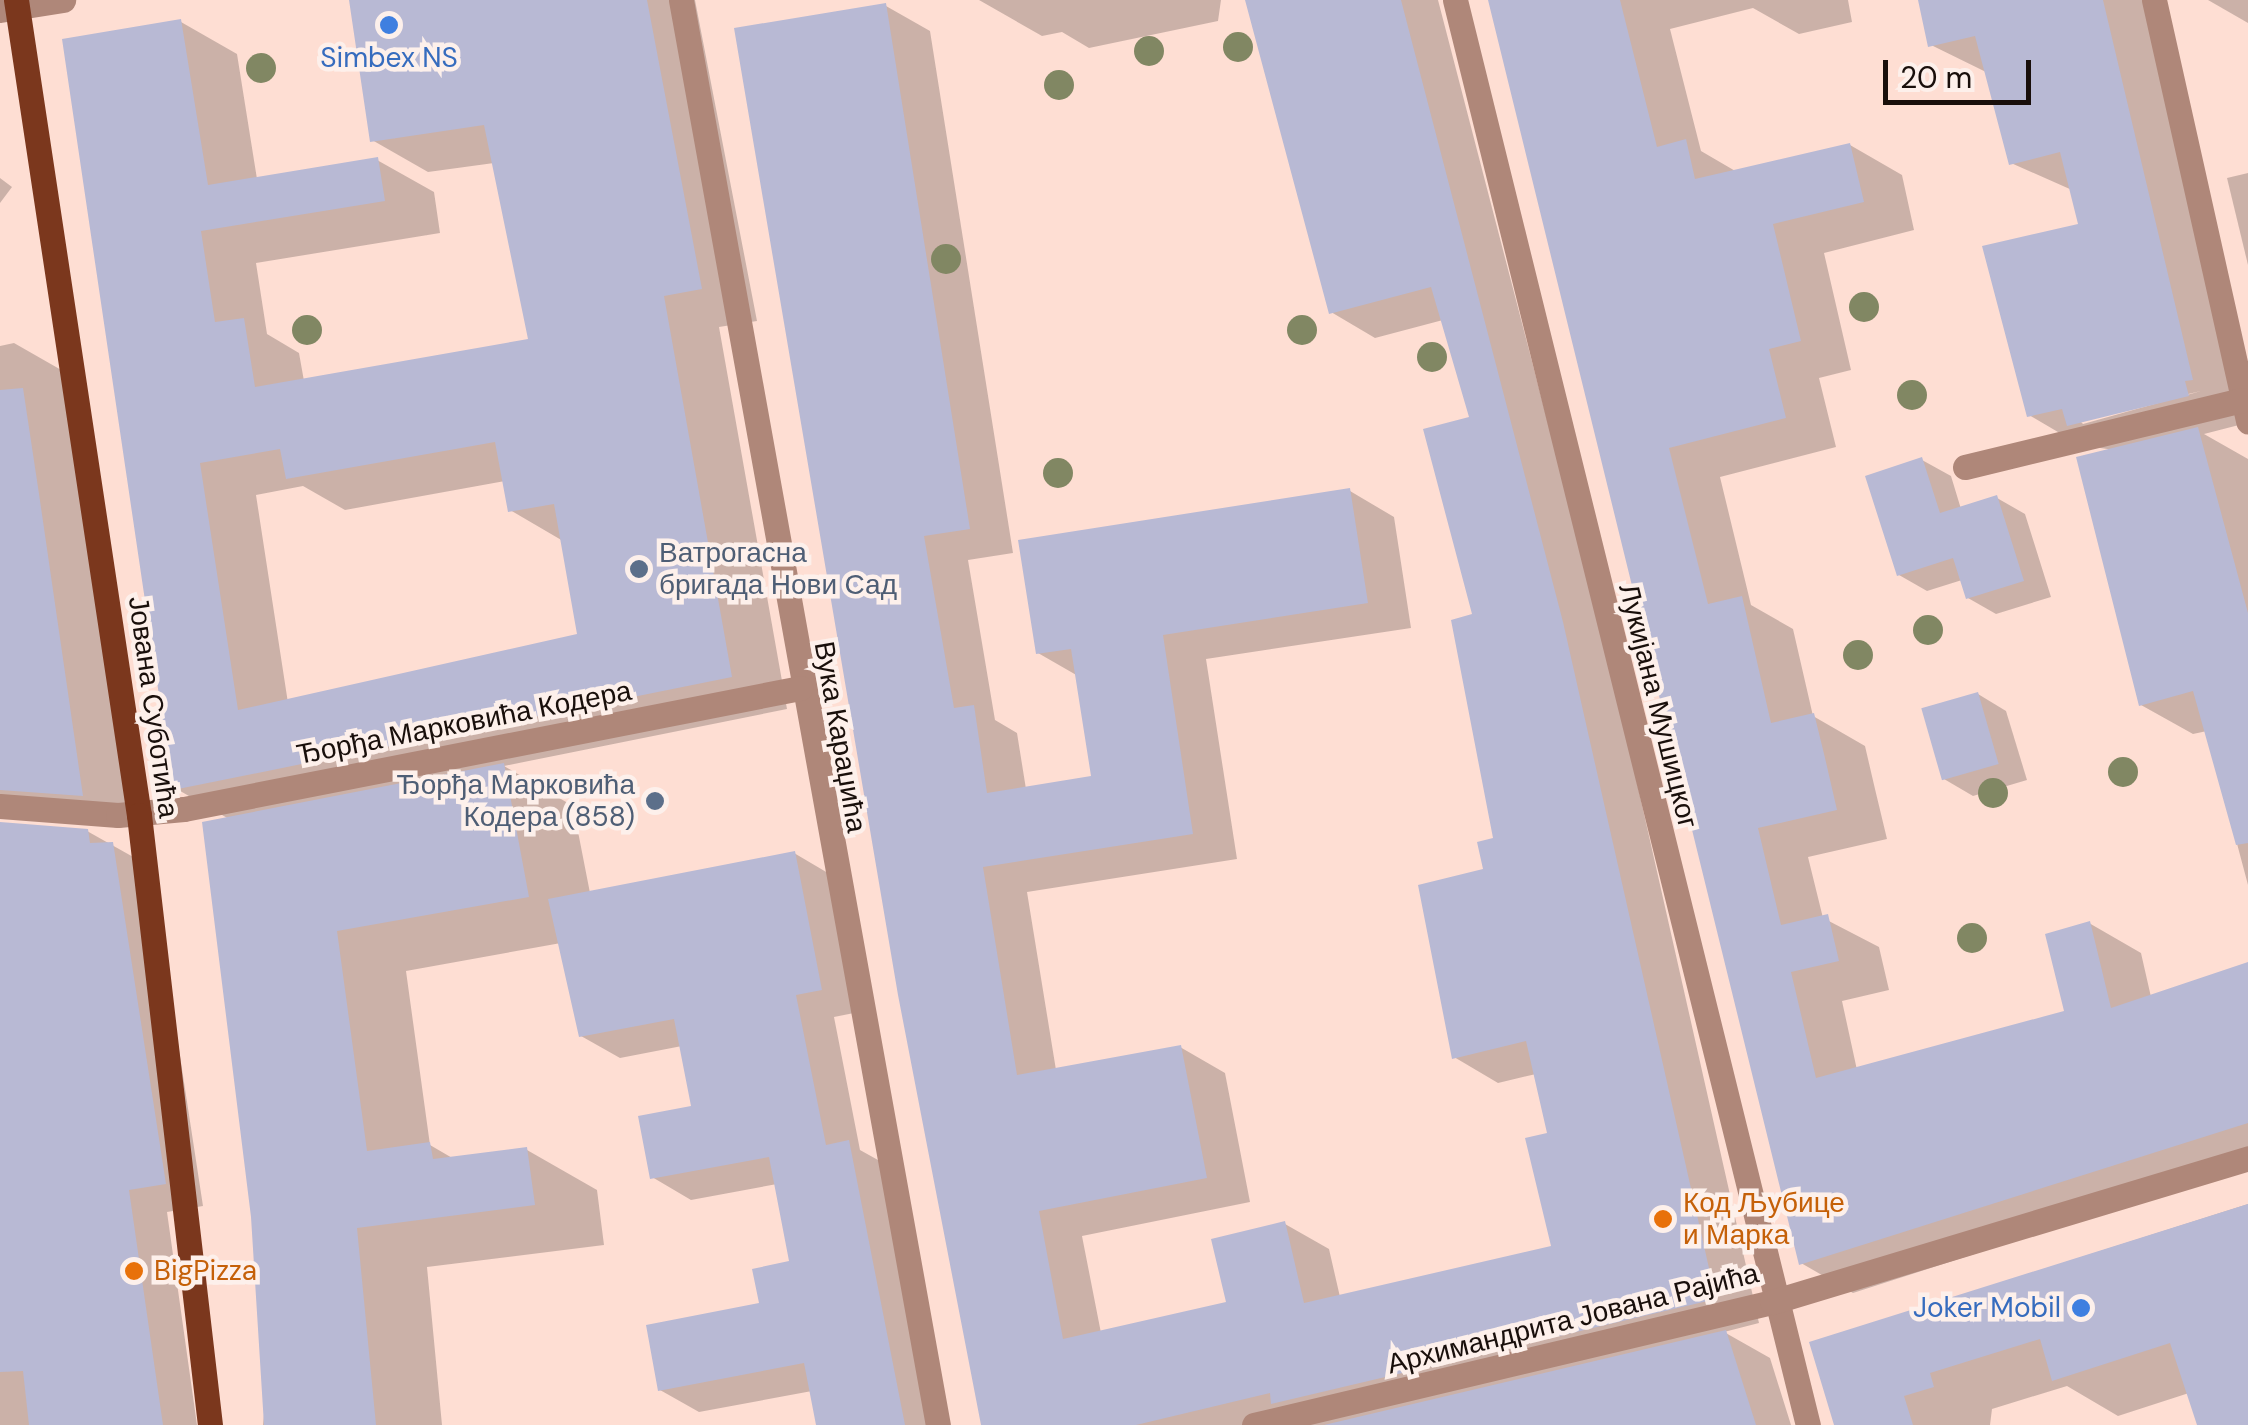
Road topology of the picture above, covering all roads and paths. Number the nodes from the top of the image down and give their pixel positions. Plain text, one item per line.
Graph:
1 (62, 0) edge
2 (681, 0) edge
3 (1455, 0) edge
4 (2154, 0) edge
5 (11, 6) edge
6 (2245, 411) edge
7 (1964, 467) dead end
8 (800, 688) junction
9 (0, 806) edge
10 (139, 815) junction
11 (2248, 1158) edge
12 (1772, 1302) junction
13 (210, 1425) edge
14 (938, 1425) edge
15 (1254, 1425) edge
16 (1808, 1425) edge

1 - 5 street
2 - 8 street, Вука Караџића
3 - 12 street, Лукијана Мушицког
4 - 6 street
5 - 10 main road, Јована Суботића
6 - 7 street
8 - 10 street, Ђорђа Марковића Кодера
8 - 14 street, Вука Караџића
9 - 10 street, Ђорђа Марковића Кодера
10 - 13 main road, Јована Суботића
11 - 12 street, Архимандрита Јована Рајића
12 - 15 street, Архимандрита Јована Рајића
12 - 16 street, Лукијана Мушицког

